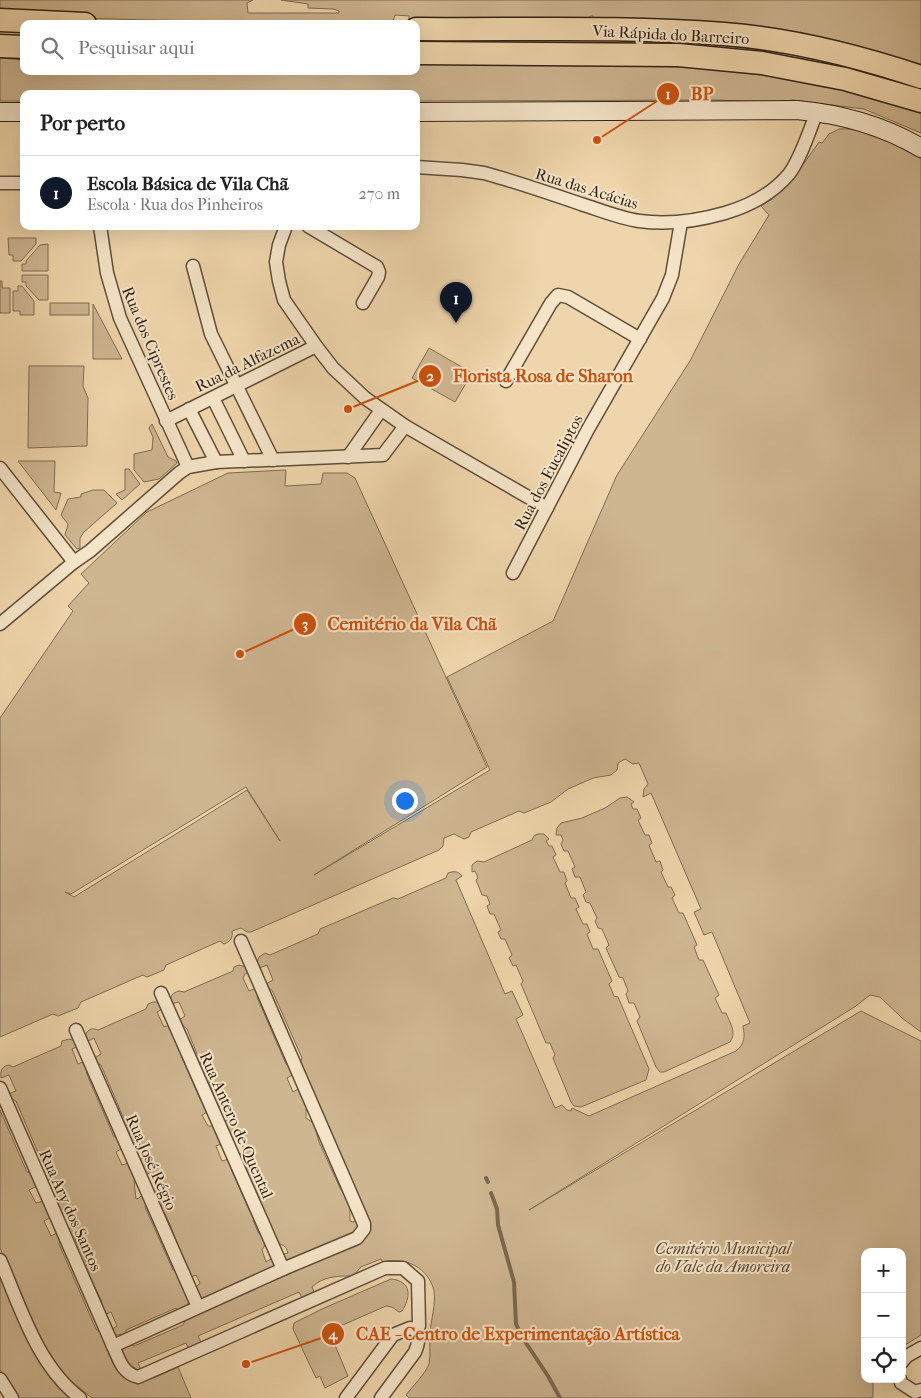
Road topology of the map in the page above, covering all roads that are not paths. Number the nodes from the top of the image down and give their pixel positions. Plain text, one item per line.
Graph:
1 (0, 20) edge
2 (20, 21) edge
3 (420, 30) edge
4 (0, 46) edge
5 (20, 47) edge
6 (420, 53) edge
7 (921, 77) edge
8 (921, 101) edge
9 (0, 112) edge
10 (20, 112) edge
11 (420, 112) edge
12 (817, 112) junction
13 (921, 148) edge
14 (420, 167) edge
15 (20, 183) edge
16 (0, 184) edge
17 (681, 222) junction
18 (101, 230) edge
19 (285, 230) edge
20 (315, 230) edge
21 (193, 266) dead end
22 (363, 303) dead end
23 (640, 339) junction
24 (316, 346) junction
25 (506, 381) dead end
26 (237, 386) junction
27 (213, 398) junction
28 (189, 409) junction
29 (381, 410) junction
30 (166, 420) junction
31 (405, 426) junction
32 (348, 456) junction
33 (273, 460) junction
34 (244, 461) junction
35 (216, 462) junction
36 (188, 467) junction
37 (0, 468) edge
38 (547, 508) junction
39 (74, 562) junction
40 (513, 574) dead end
41 (0, 624) edge
42 (241, 941) dead end
43 (161, 993) dead end
44 (76, 1030) dead end
45 (0, 1088) edge
46 (0, 1260) edge
47 (283, 1270) junction
48 (198, 1308) junction
49 (416, 1330) junction
50 (113, 1346) junction
51 (921, 1348) edge
52 (906, 1357) edge
53 (0, 1379) edge
54 (901, 1383) edge
55 (921, 1390) edge
56 (12, 1398) edge
57 (80, 1398) edge
58 (346, 1398) edge
59 (381, 1398) edge

1 - 2 highway
3 - 7 highway, Via Rápida do Barreiro
4 - 5 highway
6 - 8 highway, Via Rápida do Barreiro
9 - 10 main road
11 - 12 main road
12 - 13 main road
12 - 17 street, Rua das Acácias
14 - 17 street, Rua das Acácias
15 - 16 street
17 - 23 street, Rua dos Eucaliptos
18 - 30 street, Rua dos Ciprestes
19 - 24 street
20 - 22 street
21 - 26 street
23 - 25 street
23 - 38 street, Rua dos Eucaliptos
24 - 26 street, Rua da Alfazema
24 - 29 street
26 - 27 street, Rua da Alfazema
26 - 33 street
27 - 28 street, Rua da Alfazema
27 - 34 street
28 - 30 street, Rua da Alfazema
28 - 35 street
29 - 31 street
29 - 32 street
30 - 36 street, Rua dos Ciprestes
31 - 32 street
31 - 38 street
32 - 33 street
33 - 34 street
34 - 35 street
35 - 36 street
36 - 39 street
37 - 39 street
38 - 40 street, Rua dos Eucaliptos
39 - 41 street
42 - 47 street
43 - 47 street, Rua Antero de Quental
44 - 48 street, Rua José Régio
45 - 50 street, Rua Ary dos Santos
46 - 57 street
47 - 48 street
48 - 50 street
49 - 50 street, Rua Ary dos Santos
49 - 58 street
49 - 59 street, Rua Ary dos Santos
51 - 52 street
53 - 56 street
54 - 55 street

